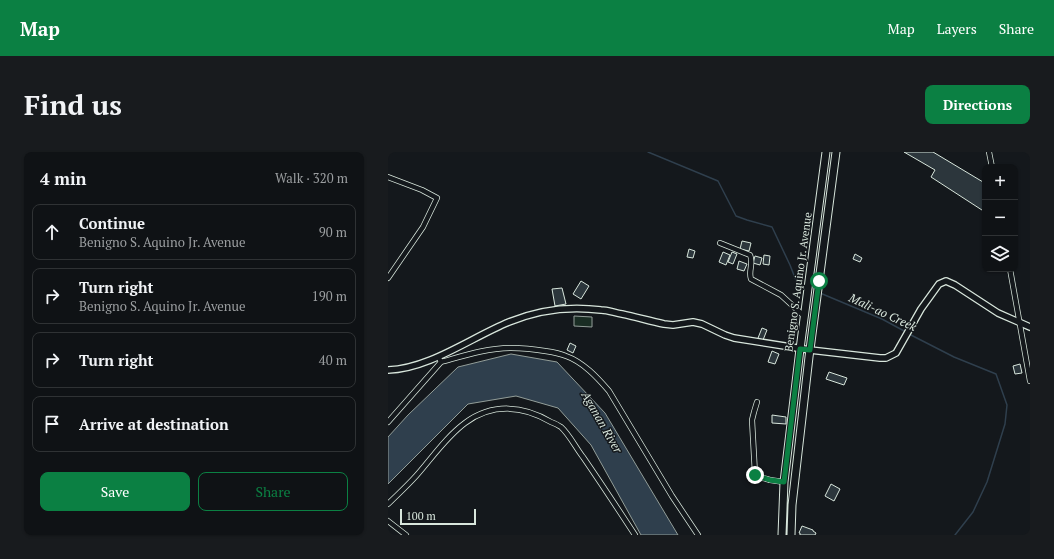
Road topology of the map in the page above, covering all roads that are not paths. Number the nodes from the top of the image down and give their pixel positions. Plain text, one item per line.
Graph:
1 (826, 152) edge
2 (836, 152) edge
3 (989, 152) edge
4 (991, 164) edge
5 (388, 177) edge
6 (720, 243) dead end
7 (1011, 272) edge
8 (388, 278) edge
9 (804, 316) junction
10 (1019, 322) junction
11 (1030, 327) edge
12 (800, 349) junction
13 (810, 350) junction
14 (439, 356) junction
15 (441, 362) junction
16 (388, 370) edge
17 (1030, 381) edge
18 (757, 402) dead end
19 (388, 422) edge
20 (784, 482) junction
21 (388, 504) edge
22 (388, 521) edge
23 (406, 535) edge
24 (635, 535) edge
25 (698, 535) edge
26 (782, 535) edge
27 (791, 535) edge

1 - 9 main road, Benigno S. Aquino Jr. Avenue
2 - 13 main road, Benigno S. Aquino Jr. Avenue
3 - 4 street
5 - 8 street
6 - 9 street
7 - 10 street
9 - 12 main road, Benigno S. Aquino Jr. Avenue
10 - 11 street
10 - 13 street
10 - 17 street
12 - 13 street
12 - 14 street
12 - 20 main road, Benigno S. Aquino Jr. Avenue
13 - 27 main road, Benigno S. Aquino Jr. Avenue
14 - 15 street
14 - 16 street
15 - 19 street
15 - 25 street
18 - 20 street
20 - 26 main road, Benigno S. Aquino Jr. Avenue
21 - 24 street
22 - 23 street

